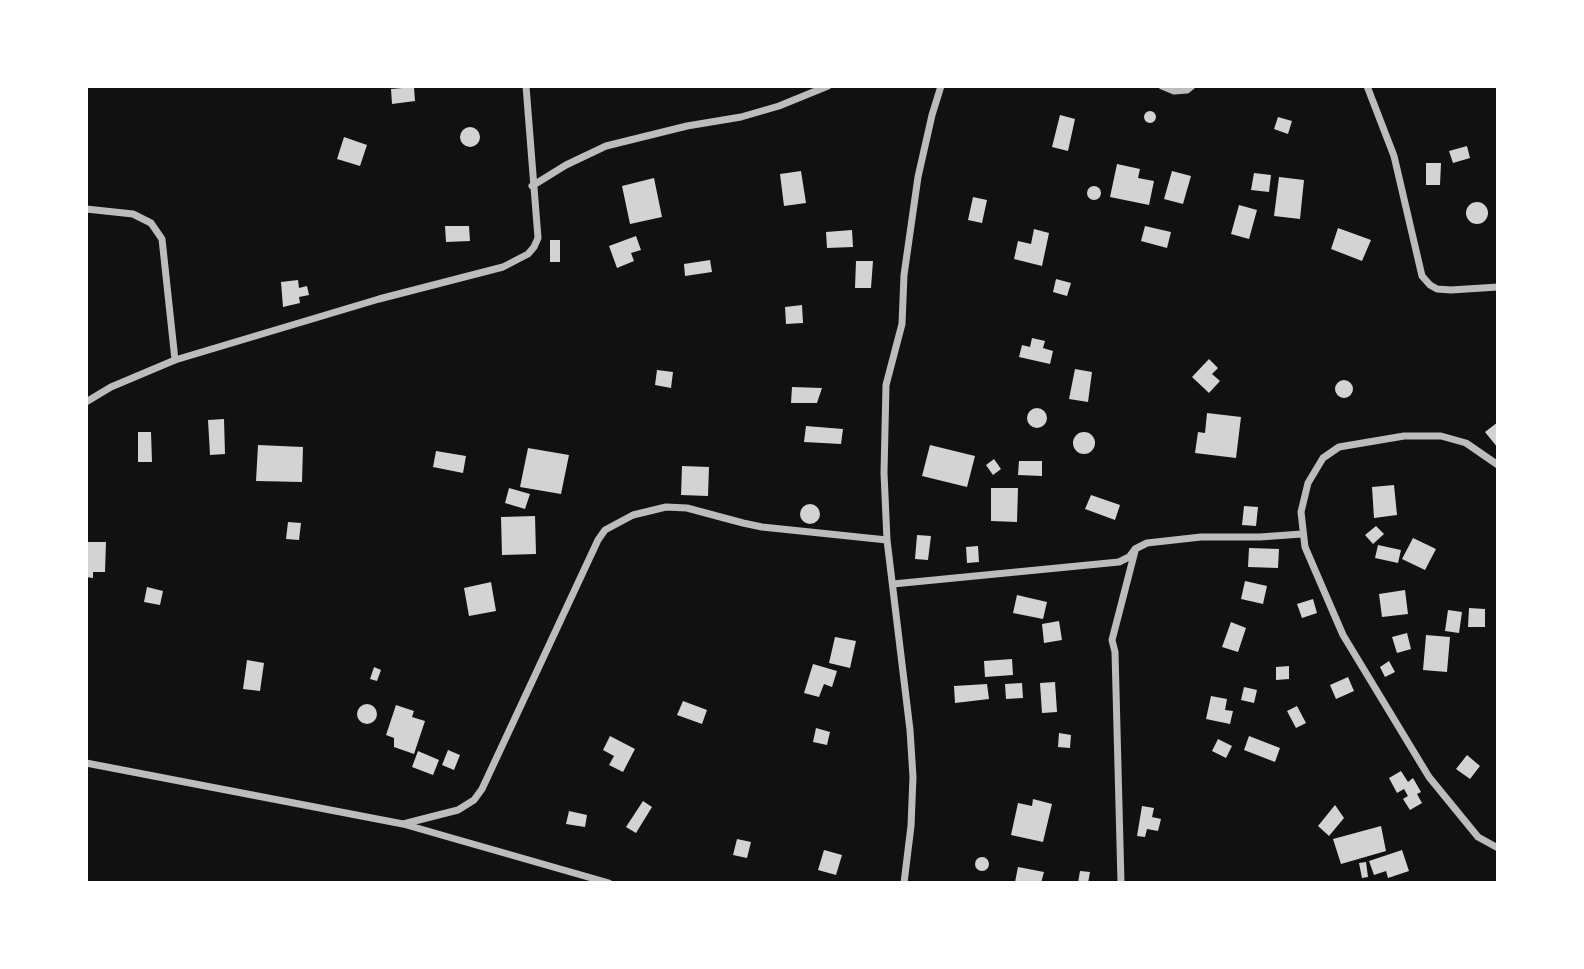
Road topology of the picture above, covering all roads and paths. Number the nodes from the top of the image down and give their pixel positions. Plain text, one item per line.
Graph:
1 (526, 86) edge
2 (828, 86) edge
3 (941, 86) edge
4 (1162, 86) edge
5 (1192, 86) edge
6 (1367, 86) edge
7 (533, 186) junction
8 (86, 209) edge
9 (1498, 287) edge
10 (175, 360) junction
11 (86, 402) edge
12 (1498, 465) edge
13 (1302, 534) junction
14 (887, 540) junction
15 (1135, 549) junction
16 (893, 583) junction
17 (86, 764) edge
18 (403, 824) junction
19 (1498, 848) edge
20 (578, 879) edge
21 (609, 883) edge
22 (904, 883) edge
23 (1121, 883) edge

1 - 7 street
2 - 7 street
3 - 14 street
4 - 5 street
6 - 9 street
7 - 10 street
8 - 10 street
10 - 11 street
12 - 13 street
13 - 15 street
13 - 19 street
14 - 16 street
14 - 18 street
15 - 16 street
15 - 23 street
16 - 22 street
17 - 18 street
18 - 20 street
20 - 21 street

